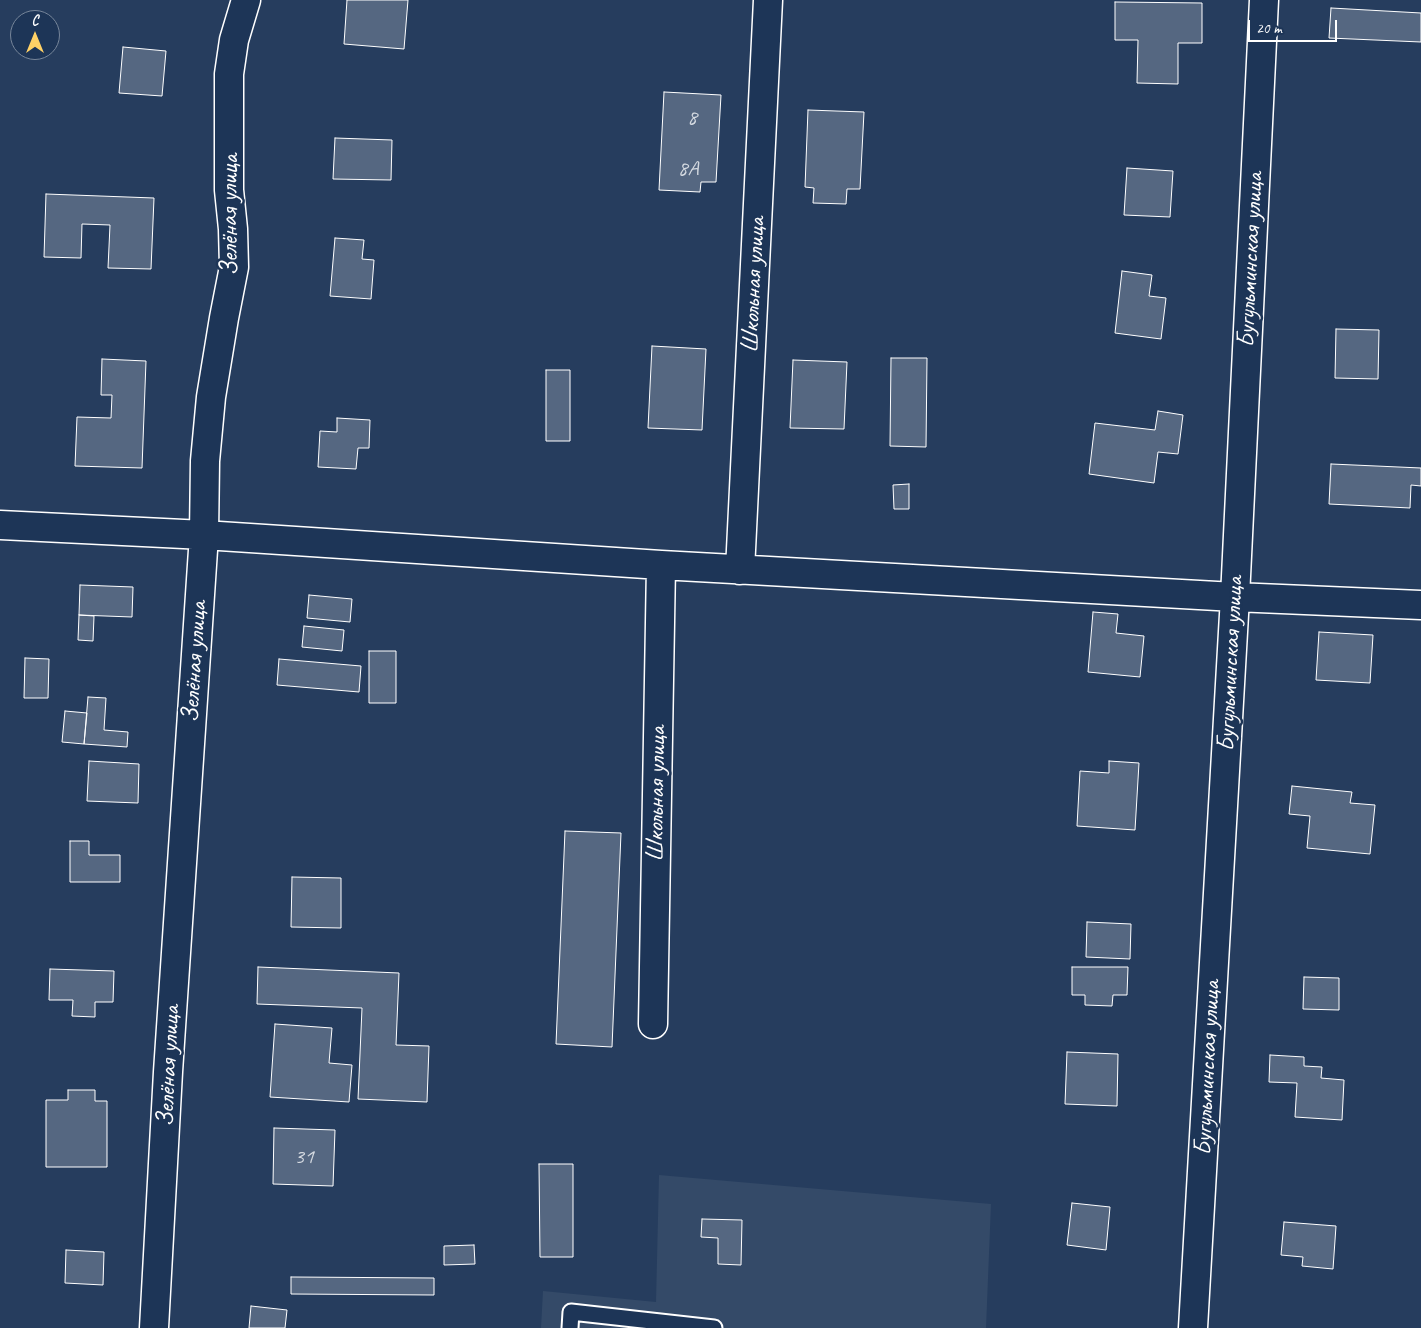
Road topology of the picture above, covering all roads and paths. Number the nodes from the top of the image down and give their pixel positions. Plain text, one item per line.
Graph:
1 (246, 0) edge
2 (768, 0) edge
3 (1264, 0) edge
4 (0, 525) edge
5 (204, 535) junction
6 (660, 565) junction
7 (740, 570) junction
8 (1235, 597) junction
9 (1421, 605) edge
10 (653, 1024) dead end
11 (154, 1328) edge
12 (570, 1328) edge
13 (714, 1328) edge
14 (1193, 1328) edge

1 - 5 street, Зелёная улица
2 - 7 street, Школьная улица
3 - 8 street, Бугульминская улица
4 - 5 street
5 - 6 street
5 - 11 street, Зелёная улица
6 - 7 street
6 - 10 street, Школьная улица
7 - 8 street
8 - 9 street
8 - 14 street, Бугульминская улица
12 - 13 lane

